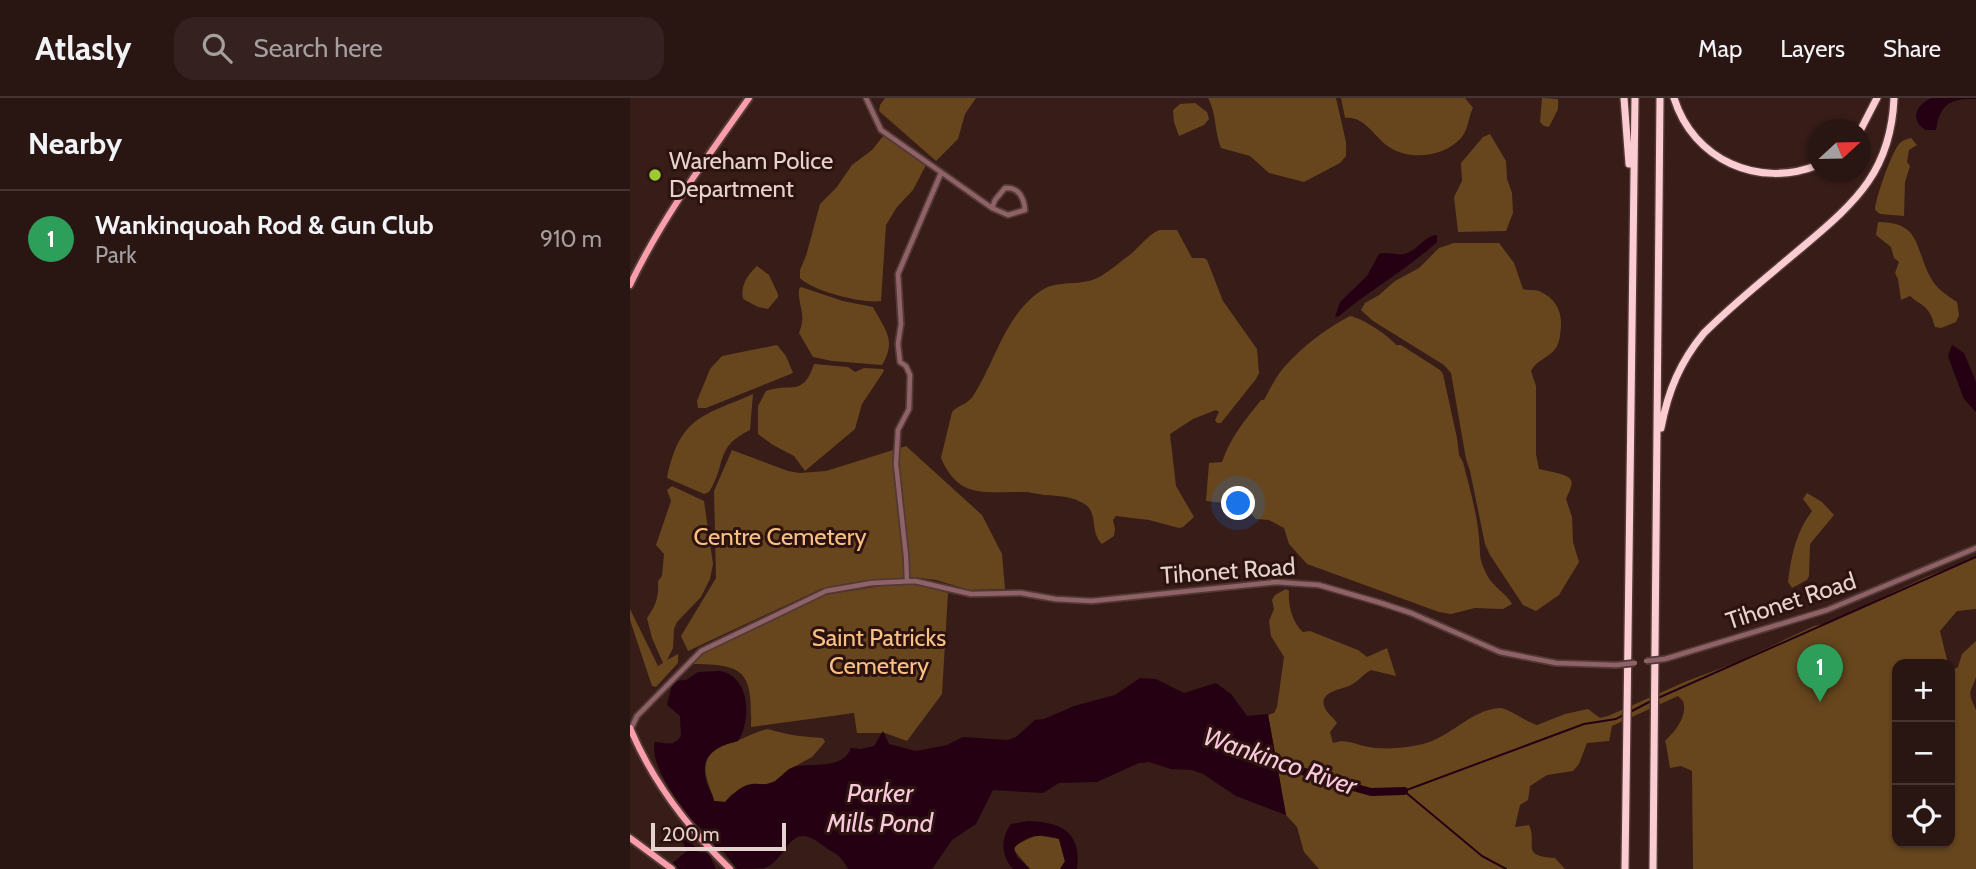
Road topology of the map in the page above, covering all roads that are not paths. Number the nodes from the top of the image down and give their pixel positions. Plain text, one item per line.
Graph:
1 (749, 98) edge
2 (866, 98) edge
3 (1624, 98) edge
4 (1635, 98) edge
5 (1660, 98) edge
6 (1674, 98) edge
7 (1877, 98) edge
8 (1894, 98) edge
9 (1869, 119) edge
10 (1808, 169) edge
11 (941, 173) junction
12 (1632, 202) junction
13 (992, 208) junction
14 (630, 285) edge
15 (1657, 449) junction
16 (1976, 548) edge
17 (907, 581) junction
18 (630, 730) edge
19 (630, 838) edge
20 (672, 869) edge
21 (730, 869) edge
22 (1625, 869) edge
23 (1653, 869) edge

1 - 14 main road
2 - 11 street
3 - 12 highway
4 - 12 highway
5 - 15 highway
6 - 10 highway
7 - 9 highway
8 - 15 highway
11 - 13 street
11 - 17 street
12 - 22 highway
13 - 13 street
15 - 23 highway
16 - 17 street, Tihonet Road, bridge
17 - 18 street, Tihonet Road
18 - 21 main road
19 - 20 main road

